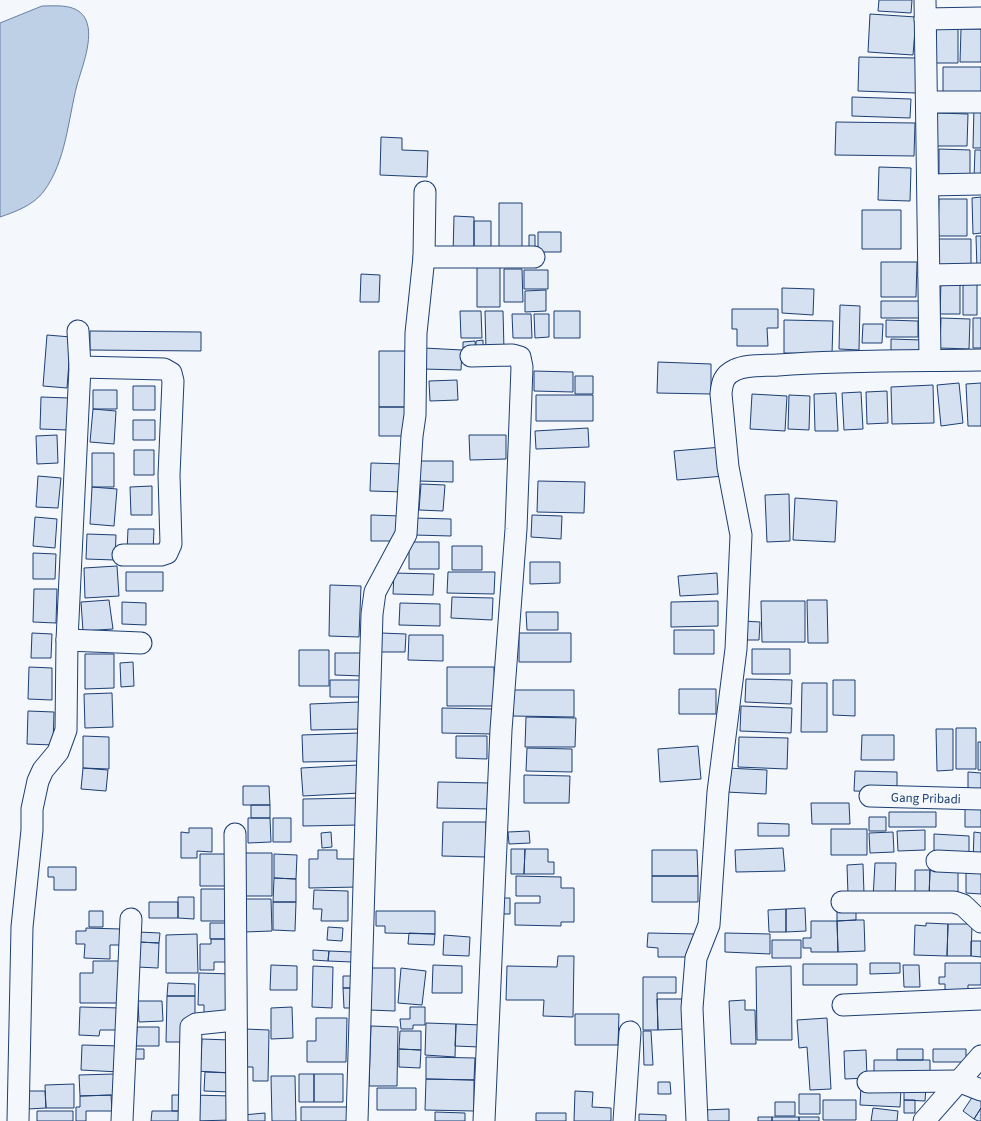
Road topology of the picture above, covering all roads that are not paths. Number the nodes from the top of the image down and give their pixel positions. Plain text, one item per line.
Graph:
1 (925, 10) edge
2 (981, 18) edge
3 (927, 102) junction
4 (981, 102) edge
5 (981, 184) edge
6 (928, 185) junction
7 (425, 192) dead end
8 (424, 257) junction
9 (534, 257) dead end
10 (981, 274) edge
11 (929, 275) junction
12 (78, 331) dead end
13 (471, 356) dead end
14 (930, 360) junction
15 (981, 360) edge
16 (80, 367) junction
17 (123, 556) dead end
18 (67, 640) junction
19 (141, 643) dead end
20 (870, 796) dead end
21 (981, 798) edge
22 (235, 834) dead end
23 (937, 861) dead end
24 (981, 863) edge
25 (842, 902) dead end
26 (131, 919) dead end
27 (981, 922) edge
28 (981, 999) edge
29 (843, 1005) dead end
30 (235, 1020) junction
31 (630, 1032) dead end
32 (981, 1056) edge
33 (958, 1081) junction
34 (868, 1082) dead end
35 (981, 1090) edge
36 (18, 1121) edge
37 (122, 1121) edge
38 (189, 1121) edge
39 (237, 1121) edge
40 (357, 1121) edge
41 (484, 1121) edge
42 (624, 1121) edge
43 (697, 1121) edge
44 (924, 1121) edge

1 - 2 street
1 - 3 street
3 - 4 street
3 - 6 street
5 - 6 street
6 - 11 street
7 - 8 street
8 - 9 street
8 - 40 street
10 - 11 street
11 - 14 street
12 - 16 street
13 - 41 street
14 - 15 street
14 - 43 street
16 - 17 street
16 - 18 street
18 - 19 street
18 - 36 street
20 - 21 street, Gang Pribadi
22 - 30 street
23 - 24 street
25 - 27 street
26 - 37 street
28 - 29 street
30 - 38 street
30 - 39 street
31 - 42 street
32 - 33 street
33 - 34 street
33 - 35 street
33 - 44 street

